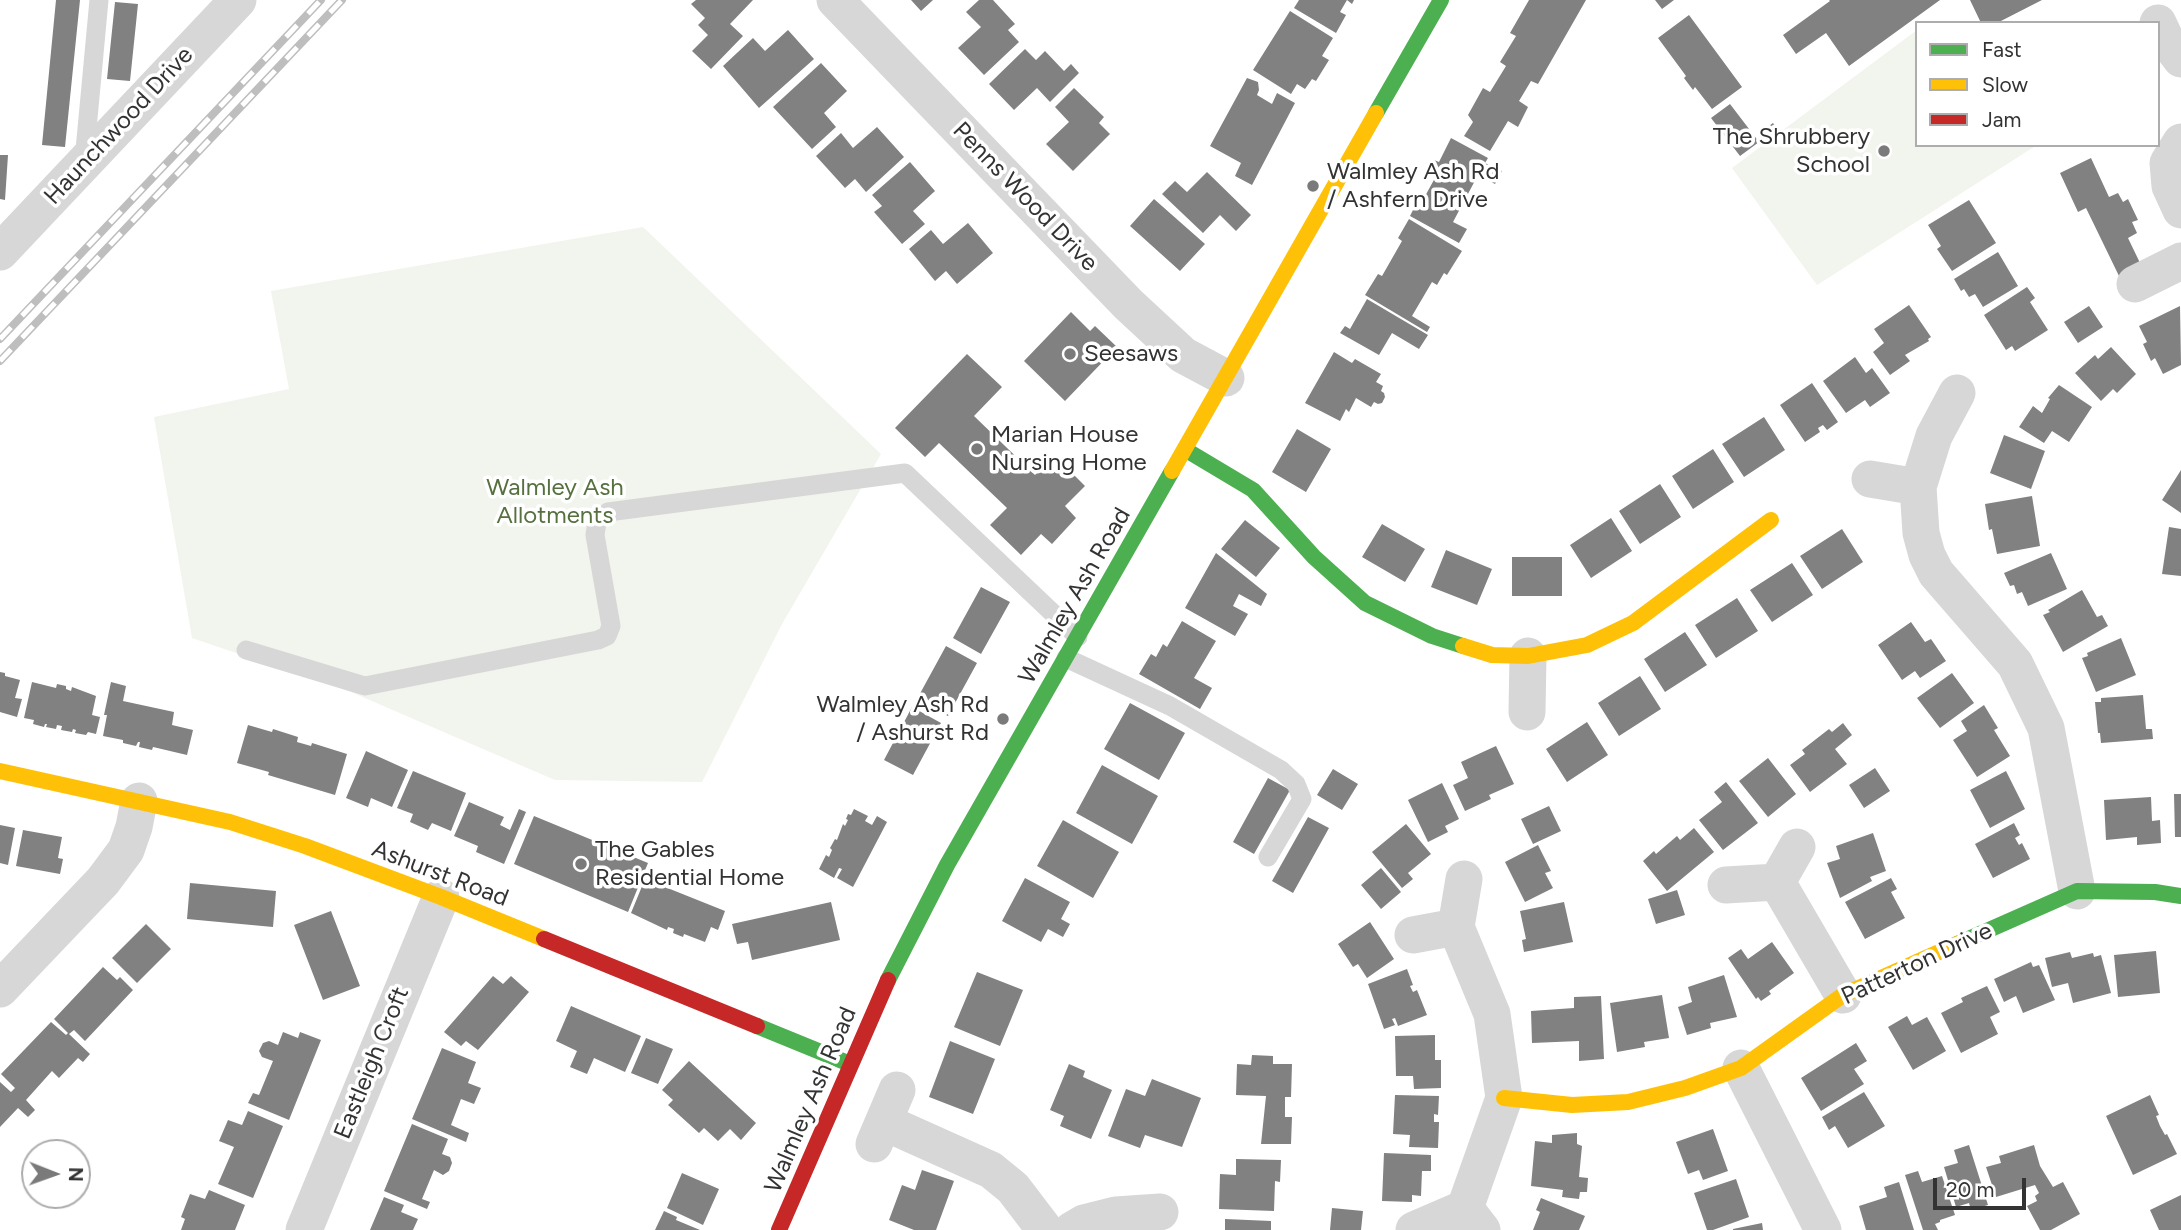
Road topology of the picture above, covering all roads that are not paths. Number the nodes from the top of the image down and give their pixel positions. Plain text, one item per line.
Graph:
1 (99, 0) edge
2 (238, 0) edge
3 (835, 0) edge
4 (1441, 0) edge
5 (2153, 0) edge
6 (2158, 21) edge
7 (2160, 27) edge
8 (2181, 59) edge
9 (2181, 142) edge
10 (84, 162) junction
11 (2181, 210) edge
12 (0, 252) edge
13 (2181, 261) edge
14 (2135, 284) dead end
15 (1226, 378) junction
16 (1957, 393) dead end
17 (1186, 450) junction
18 (1870, 479) dead end
19 (1919, 486) junction
20 (1771, 520) dead end
21 (1078, 637) junction
22 (246, 650) dead end
23 (1528, 656) junction
24 (1066, 658) junction
25 (1527, 712) dead end
26 (0, 771) edge
27 (139, 802) junction
28 (1797, 847) dead end
29 (1268, 857) dead end
30 (1464, 879) dead end
31 (1777, 881) junction
32 (1726, 885) dead end
33 (2077, 891) junction
34 (441, 897) junction
35 (2181, 897) edge
36 (1455, 927) junction
37 (1413, 935) dead end
38 (0, 989) edge
39 (1843, 995) junction
40 (850, 1064) junction
41 (1741, 1068) junction
42 (1504, 1098) junction
43 (885, 1119) dead end
44 (1168, 1209) edge
45 (1473, 1219) edge
46 (304, 1230) edge
47 (779, 1230) edge
48 (1045, 1230) edge
49 (1072, 1230) edge
50 (1414, 1230) edge
51 (1823, 1230) edge

1 - 10 lane
2 - 10 street, Haunchwood Drive
3 - 15 street, Penns Wood Drive
4 - 15 street, Walmley Ash Road
5 - 6 street
7 - 8 street
9 - 11 street
10 - 12 street, Haunchwood Drive
13 - 14 street
15 - 17 street, Walmley Ash Road
16 - 19 street
17 - 21 street, Walmley Ash Road
17 - 23 street
18 - 19 street
19 - 33 street
20 - 23 street
21 - 22 lane
21 - 24 street, Walmley Ash Road
23 - 25 street
24 - 29 lane
24 - 40 street, Walmley Ash Road
26 - 27 street, Ashurst Road
27 - 34 street, Ashurst Road
27 - 38 street
28 - 31 street
30 - 36 street
31 - 32 street
31 - 39 street
33 - 35 street, Patterton Drive
33 - 39 street, Patterton Drive
34 - 40 street, Ashurst Road
34 - 46 street, Eastleigh Croft
36 - 37 street
36 - 42 street
39 - 41 street, Patterton Drive
40 - 47 street, Walmley Ash Road
41 - 42 street, Patterton Drive
41 - 51 street
42 - 45 street
43 - 48 street
44 - 49 street
45 - 50 street

